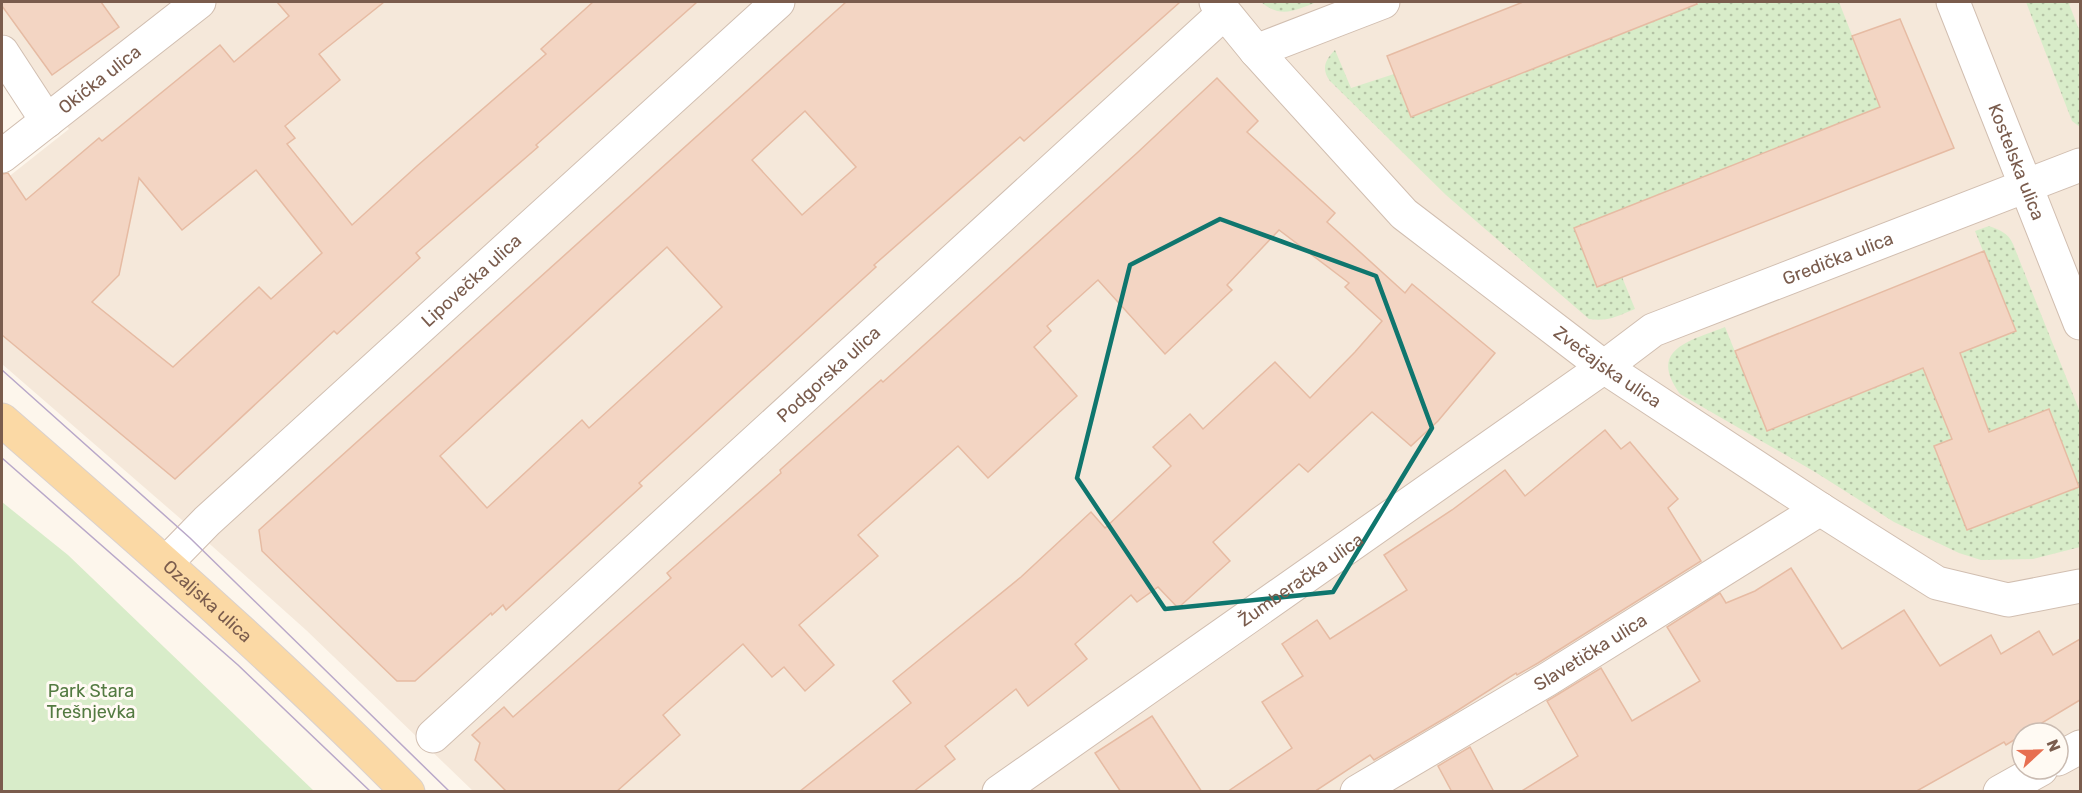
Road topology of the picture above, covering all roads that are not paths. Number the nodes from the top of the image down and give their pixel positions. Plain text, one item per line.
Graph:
1 (199, 2) edge
2 (778, 2) edge
3 (1383, 2) edge
4 (1953, 2) edge
5 (1220, 7) edge
6 (1256, 51) junction
7 (2, 52) edge
8 (47, 121) junction
9 (2, 156) edge
10 (2080, 165) edge
11 (2026, 186) junction
12 (2080, 323) edge
13 (1604, 367) junction
14 (2, 420) edge
15 (1820, 509) junction
16 (166, 563) junction
17 (2080, 586) edge
18 (433, 736) dead end
19 (2020, 781) edge
20 (408, 792) edge
21 (999, 792) edge
22 (1358, 792) edge
23 (2000, 792) edge

1 - 8 street, Okićka ulica
2 - 16 street, Lipovečka ulica
3 - 6 street
4 - 11 street, Kostelska ulica
5 - 6 street, Zvečajska ulica
5 - 18 street, Podgorska ulica
6 - 13 street, Zvečajska ulica
7 - 8 street
8 - 9 street, Okićka ulica
10 - 11 street, Gredička ulica
11 - 12 street, Kostelska ulica
11 - 13 street, Gredička ulica
13 - 15 street, Zvečajska ulica
13 - 21 street, Žumberačka ulica
14 - 16 main road, Ozaljska ulica
15 - 17 street, Zvečajska ulica
15 - 22 street, Slavetička ulica
16 - 20 main road, Ozaljska ulica
19 - 23 street

